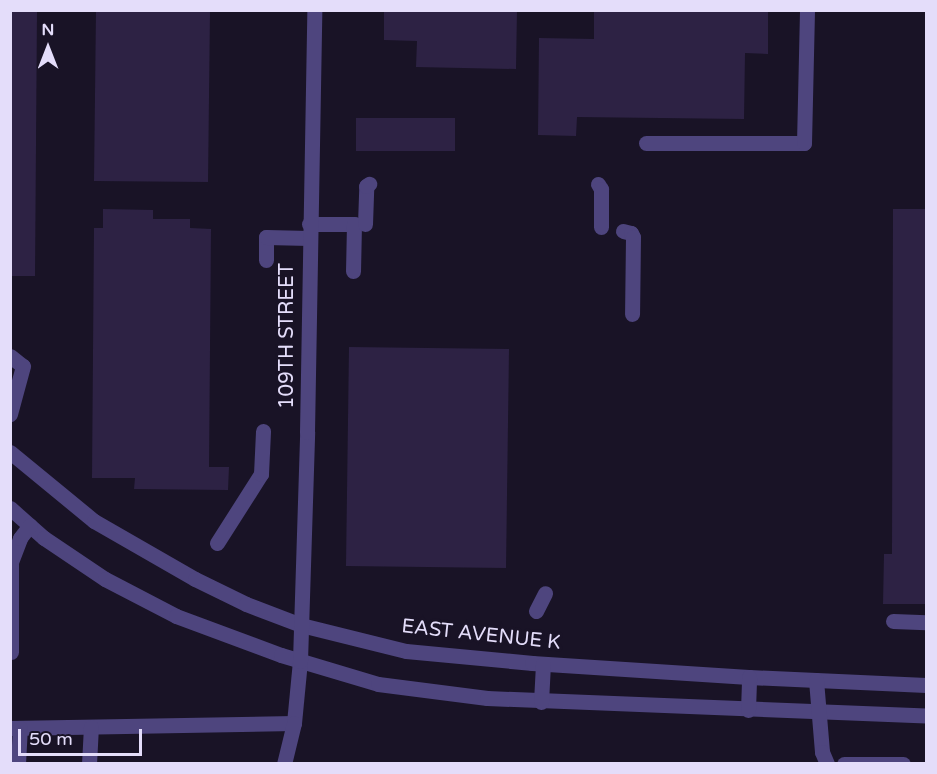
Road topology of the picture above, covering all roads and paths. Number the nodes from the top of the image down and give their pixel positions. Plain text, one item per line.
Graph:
1 (314, 10) edge
2 (807, 10) edge
3 (646, 143) dead end
4 (369, 184) dead end
5 (597, 184) dead end
6 (365, 224) dead end
7 (601, 227) dead end
8 (309, 231) junction
9 (623, 231) dead end
10 (266, 260) dead end
11 (353, 271) dead end
12 (632, 314) dead end
13 (10, 356) edge
14 (10, 414) edge
15 (263, 431) dead end
16 (10, 452) edge
17 (10, 508) edge
18 (30, 525) junction
19 (217, 543) dead end
20 (545, 593) dead end
21 (536, 611) dead end
22 (893, 621) dead end
23 (927, 622) edge
24 (301, 625) junction
25 (10, 652) edge
26 (300, 661) junction
27 (543, 664) junction
28 (749, 677) junction
29 (816, 680) junction
30 (927, 685) edge
31 (541, 702) junction
32 (748, 710) junction
33 (820, 712) junction
34 (927, 716) edge
35 (294, 723) junction
36 (91, 727) junction
37 (15, 728) edge
38 (18, 764) edge
39 (89, 764) edge
40 (284, 764) edge
41 (827, 764) edge
42 (844, 764) edge
43 (903, 764) edge

1 - 8 street, 109TH STREET
2 - 3 street
4 - 6 street
5 - 7 street
8 - 10 street
8 - 11 street
8 - 24 street, 109TH STREET
9 - 12 street
13 - 14 street
15 - 19 street
16 - 24 street, EAST AVENUE K
17 - 18 street
18 - 25 street
18 - 26 street
20 - 21 street
22 - 23 street
24 - 26 street, 109TH STREET
24 - 27 street, EAST AVENUE K
26 - 31 street
26 - 35 street, 109TH STREET
27 - 28 street, EAST AVENUE K
27 - 31 street
28 - 29 street, EAST AVENUE K
28 - 32 street
29 - 30 street, EAST AVENUE K
29 - 33 street
31 - 32 street
32 - 33 street
33 - 34 street
33 - 41 street
35 - 36 street
35 - 40 street, 109TH STREET
36 - 37 street
36 - 39 street
37 - 38 street
42 - 43 street

